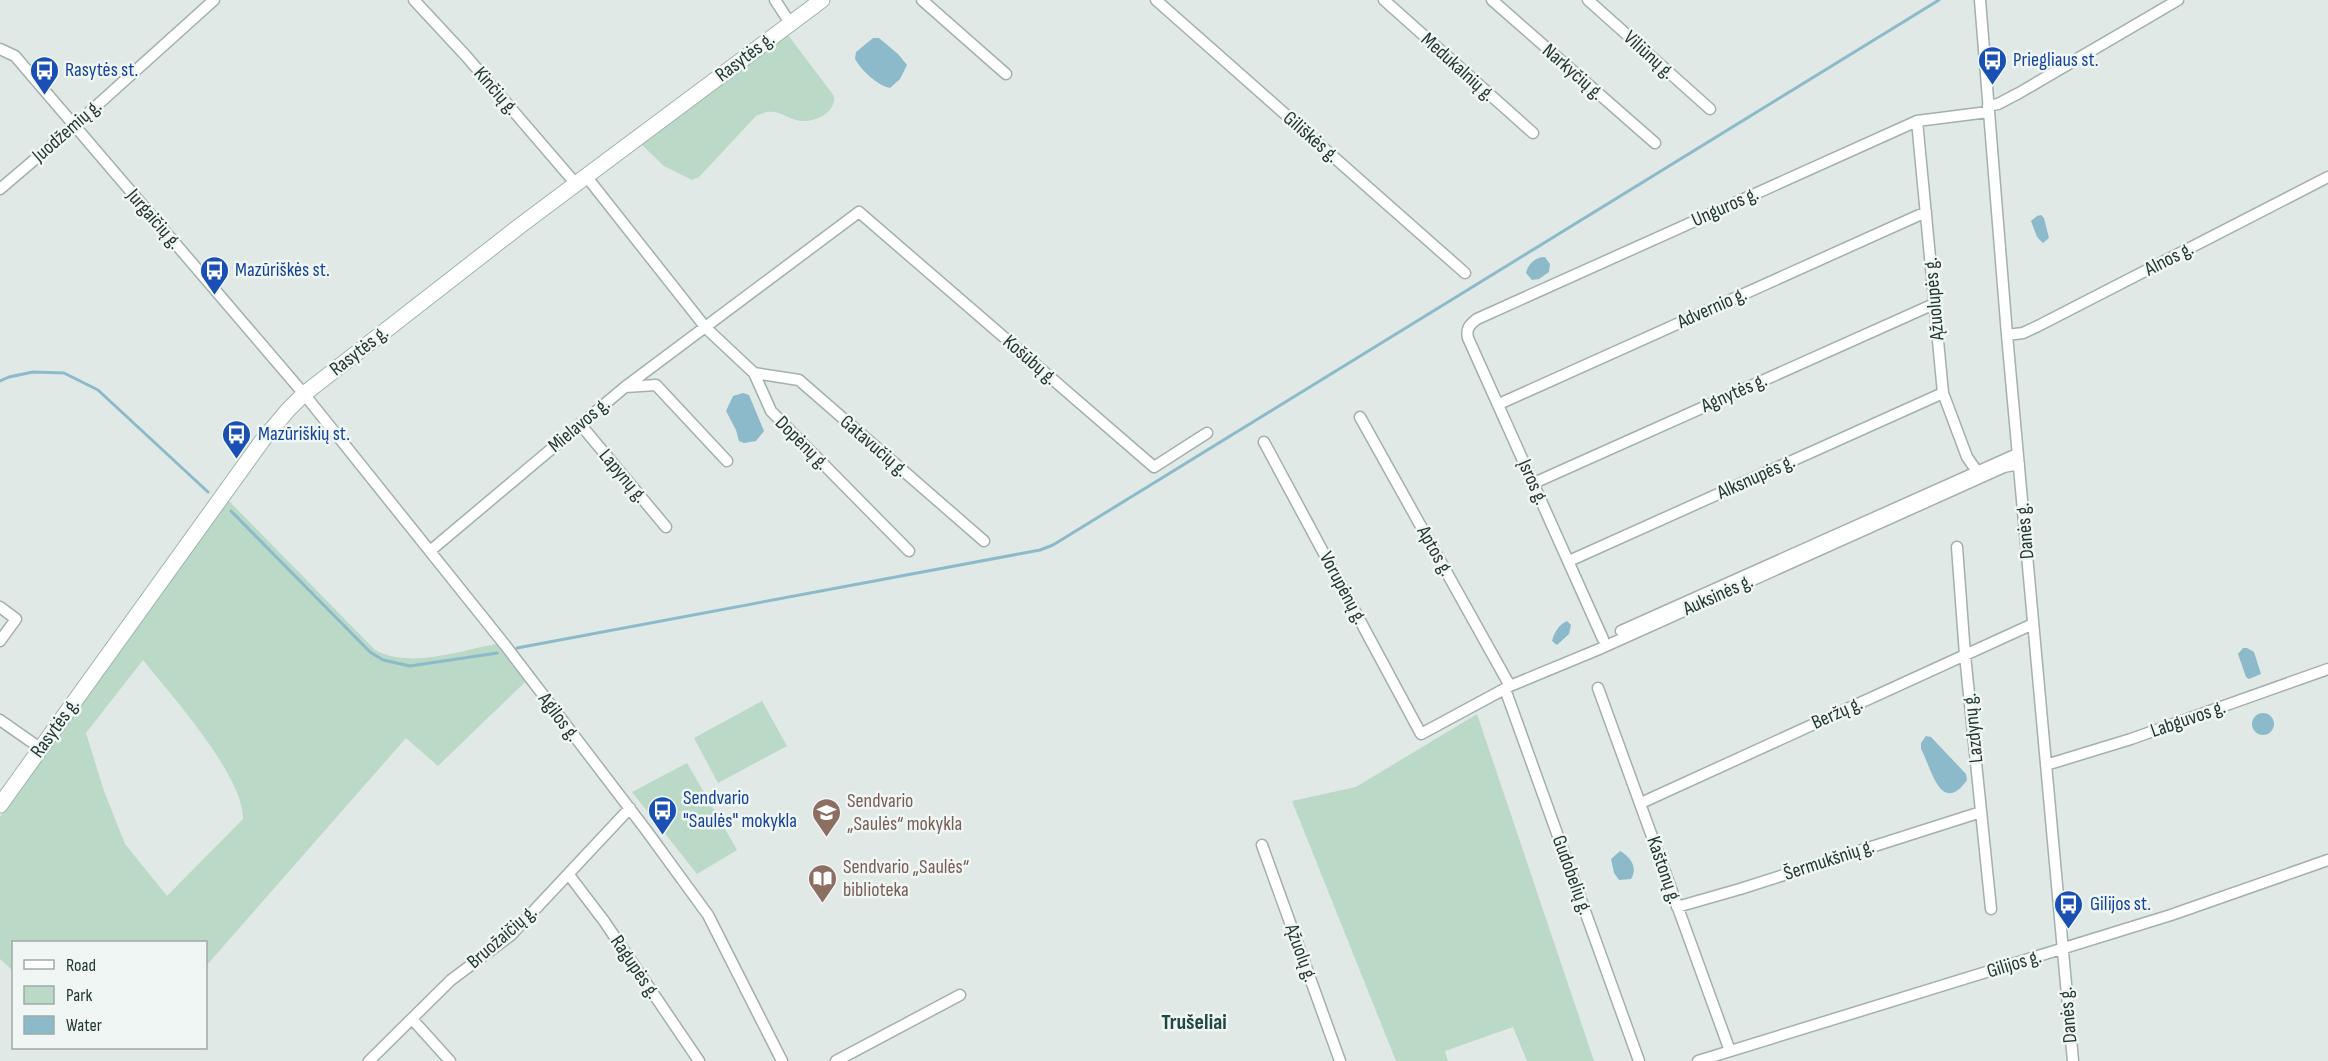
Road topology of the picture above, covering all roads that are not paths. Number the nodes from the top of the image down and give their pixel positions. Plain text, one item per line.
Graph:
1 (214, 0) edge
2 (414, 0) edge
3 (775, 0) edge
4 (822, 0) edge
5 (922, 0) edge
6 (1156, 0) edge
7 (1384, 0) edge
8 (1492, 0) edge
9 (1588, 0) edge
10 (1980, 0) edge
11 (2178, 0) edge
12 (790, 23) junction
13 (0, 49) edge
14 (1006, 74) dead end
15 (1710, 109) dead end
16 (1988, 109) junction
17 (1917, 121) junction
18 (74, 126) junction
19 (1533, 133) dead end
20 (1654, 143) dead end
21 (2328, 177) edge
22 (581, 180) junction
23 (0, 189) edge
24 (1926, 212) junction
25 (1465, 273) dead end
26 (1934, 304) junction
27 (1469, 324) joint
28 (706, 328) junction
29 (2007, 335) junction
30 (754, 373) junction
31 (625, 387) junction
32 (1943, 393) junction
33 (304, 394) junction
34 (1498, 404) junction
35 (1360, 417) dead end
36 (579, 424) junction
37 (1207, 433) dead end
38 (1264, 442) dead end
39 (2018, 459) junction
40 (727, 461) dead end
41 (1976, 470) junction
42 (1534, 483) junction
43 (666, 527) dead end
44 (984, 541) dead end
45 (1957, 547) dead end
46 (429, 551) junction
47 (909, 551) dead end
48 (1569, 561) junction
49 (0, 607) edge
50 (2033, 624) junction
51 (1603, 639) junction
52 (0, 641) edge
53 (1566, 656) dead end
54 (1965, 656) junction
55 (2328, 669) edge
56 (1507, 687) junction
57 (1598, 688) dead end
58 (0, 720) edge
59 (1421, 734) joint
60 (40, 748) junction
61 (2046, 765) junction
62 (1641, 803) junction
63 (0, 805) edge
64 (630, 808) junction
65 (1981, 812) junction
66 (1262, 845) dead end
67 (2328, 860) edge
68 (568, 875) junction
69 (1677, 907) junction
70 (1991, 909) dead end
71 (2062, 949) junction
72 (960, 994) dead end
73 (412, 1019) junction
74 (1730, 1051) junction
75 (369, 1061) edge
76 (450, 1061) edge
77 (699, 1061) edge
78 (782, 1061) edge
79 (836, 1061) edge
80 (1340, 1061) edge
81 (1639, 1061) edge
82 (1698, 1061) edge
83 (2073, 1061) edge

1 - 18 street, Juodžemių g.
2 - 22 street, Kinčių g.
3 - 12 street
4 - 12 main road, Rasytės g.
5 - 14 street
6 - 25 street, Giliškės g.
7 - 19 street, Medukalnių g.
8 - 20 street, Narkyčių g.
9 - 15 street, Viliūnų g.
10 - 16 street, Danės g.
11 - 16 street, Unguros g.
12 - 22 main road, Rasytės g.
13 - 18 street, Jurgaičių g.
16 - 17 street, Unguros g.
16 - 29 street, Danės g.
17 - 24 street, Ąžuolupės g.
17 - 27 street, Unguros g.
18 - 23 street, Juodžemių g.
18 - 33 street, Jurgaičių g.
21 - 29 street, Alnos g.
22 - 28 street, Kinčių g.
22 - 33 main road, Rasytės g.
24 - 26 street, Ąžuolupės g.
24 - 34 street, Advernio g.
26 - 32 street, Ąžuolupės g.
26 - 42 street, Agnytės g.
27 - 34 street, Įsros g.
28 - 30 street, Dopėnų g.
28 - 31 street
28 - 37 street, Košūbų g.
29 - 39 street, Danės g.
30 - 44 street, Gatavučių g.
30 - 47 street, Dopėnų g.
31 - 36 street, Mielavos g.
31 - 40 street, Mielavos g.
32 - 41 street, Ąžuolupės g.
32 - 48 street, Alksnupės g.
33 - 46 street, Agilos g.
33 - 60 main road, Rasytės g.
34 - 42 street, Įsros g.
35 - 56 street, Aptos g.
36 - 43 street, Lapynų g.
36 - 46 street, Mielavos g.
38 - 59 street, Vorupėnų g.
39 - 41 street
39 - 50 street, Danės g.
39 - 56 street, Auksinės g.
41 - 51 street
42 - 48 street, Įsros g.
45 - 54 street, Lazdynų g.
46 - 64 street, Agilos g.
48 - 51 street, Įsros g.
49 - 52 street
50 - 54 street, Beržų g.
50 - 61 street, Danės g.
51 - 53 street
54 - 62 street, Beržų g.
54 - 65 street, Lazdynų g.
55 - 61 street, Labguvos g.
56 - 59 street, Auksinės g.
56 - 81 street, Gudobelių g.
57 - 62 street, Kaštonų g.
58 - 60 street
60 - 63 main road, Rasytės g.
61 - 71 street, Danės g.
62 - 69 street, Kaštonų g.
64 - 68 street, Bruožaičių g.
64 - 78 street, Agilos g.
65 - 69 street, Šermukšnių g.
65 - 70 street, Lazdynų g.
66 - 80 street, Ąžuolų g.
67 - 71 street, Gilijos g.
68 - 73 street, Bruožaičių g.
68 - 77 street, Ragupės g.
69 - 74 street, Kaštonų g.
71 - 74 street, Gilijos g.
71 - 83 street, Danės g.
72 - 79 street
73 - 75 street, Bruožaičių g.
73 - 76 street
74 - 82 street, Gilijos g.

